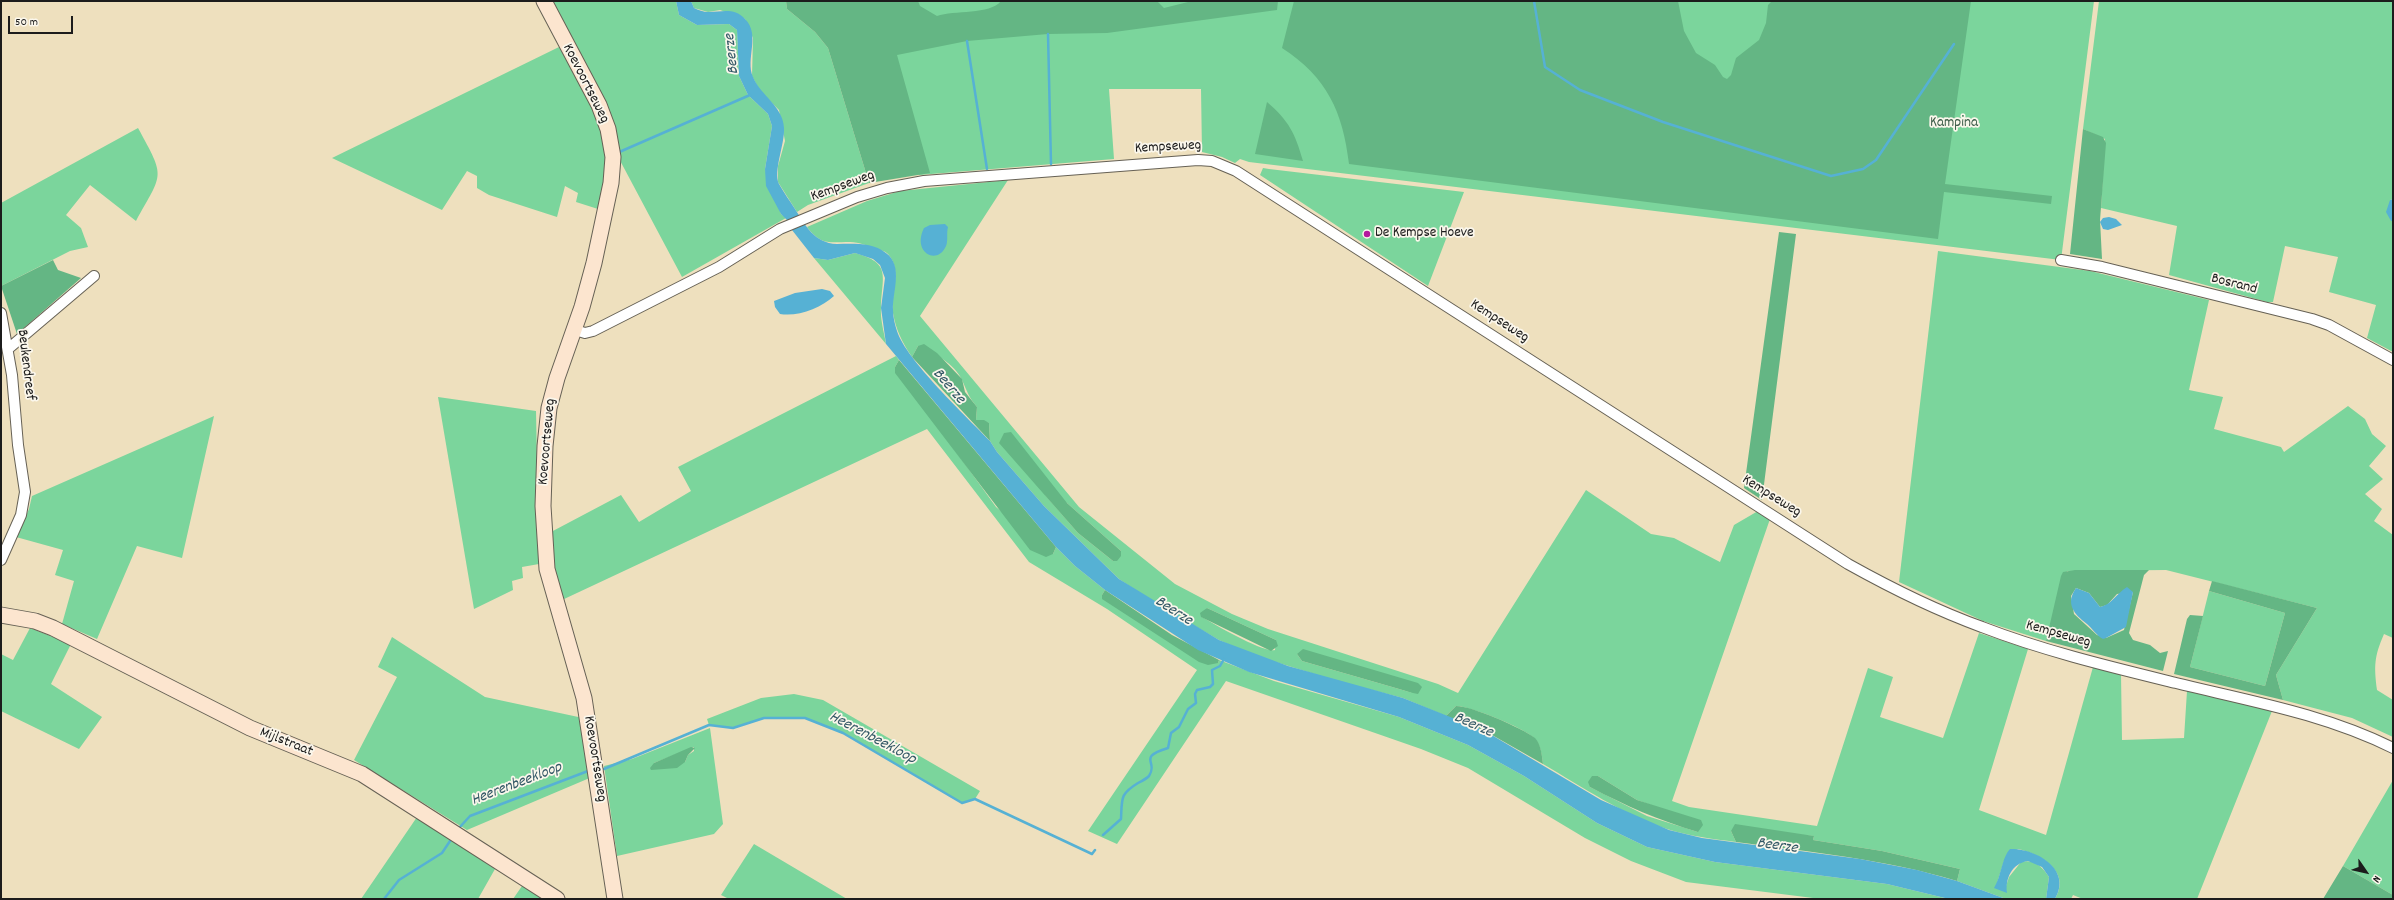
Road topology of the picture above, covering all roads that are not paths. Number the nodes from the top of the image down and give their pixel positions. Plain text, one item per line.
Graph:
1 (544, 1) edge
2 (2061, 260) dead end
3 (94, 276) dead end
4 (1, 313) edge
5 (575, 330) junction
6 (8, 349) junction
7 (2393, 360) edge
8 (1, 560) edge
9 (1, 615) edge
10 (2393, 748) edge
11 (557, 899) edge
12 (615, 899) edge

1 - 5 street, Koevoortseweg
2 - 7 street, Bosrand
3 - 6 street
4 - 6 street, Beukendreef
5 - 10 street, Kempseweg
5 - 12 street, Koevoortseweg
6 - 8 street, Beukendreef
9 - 11 street, Mijlstraat

